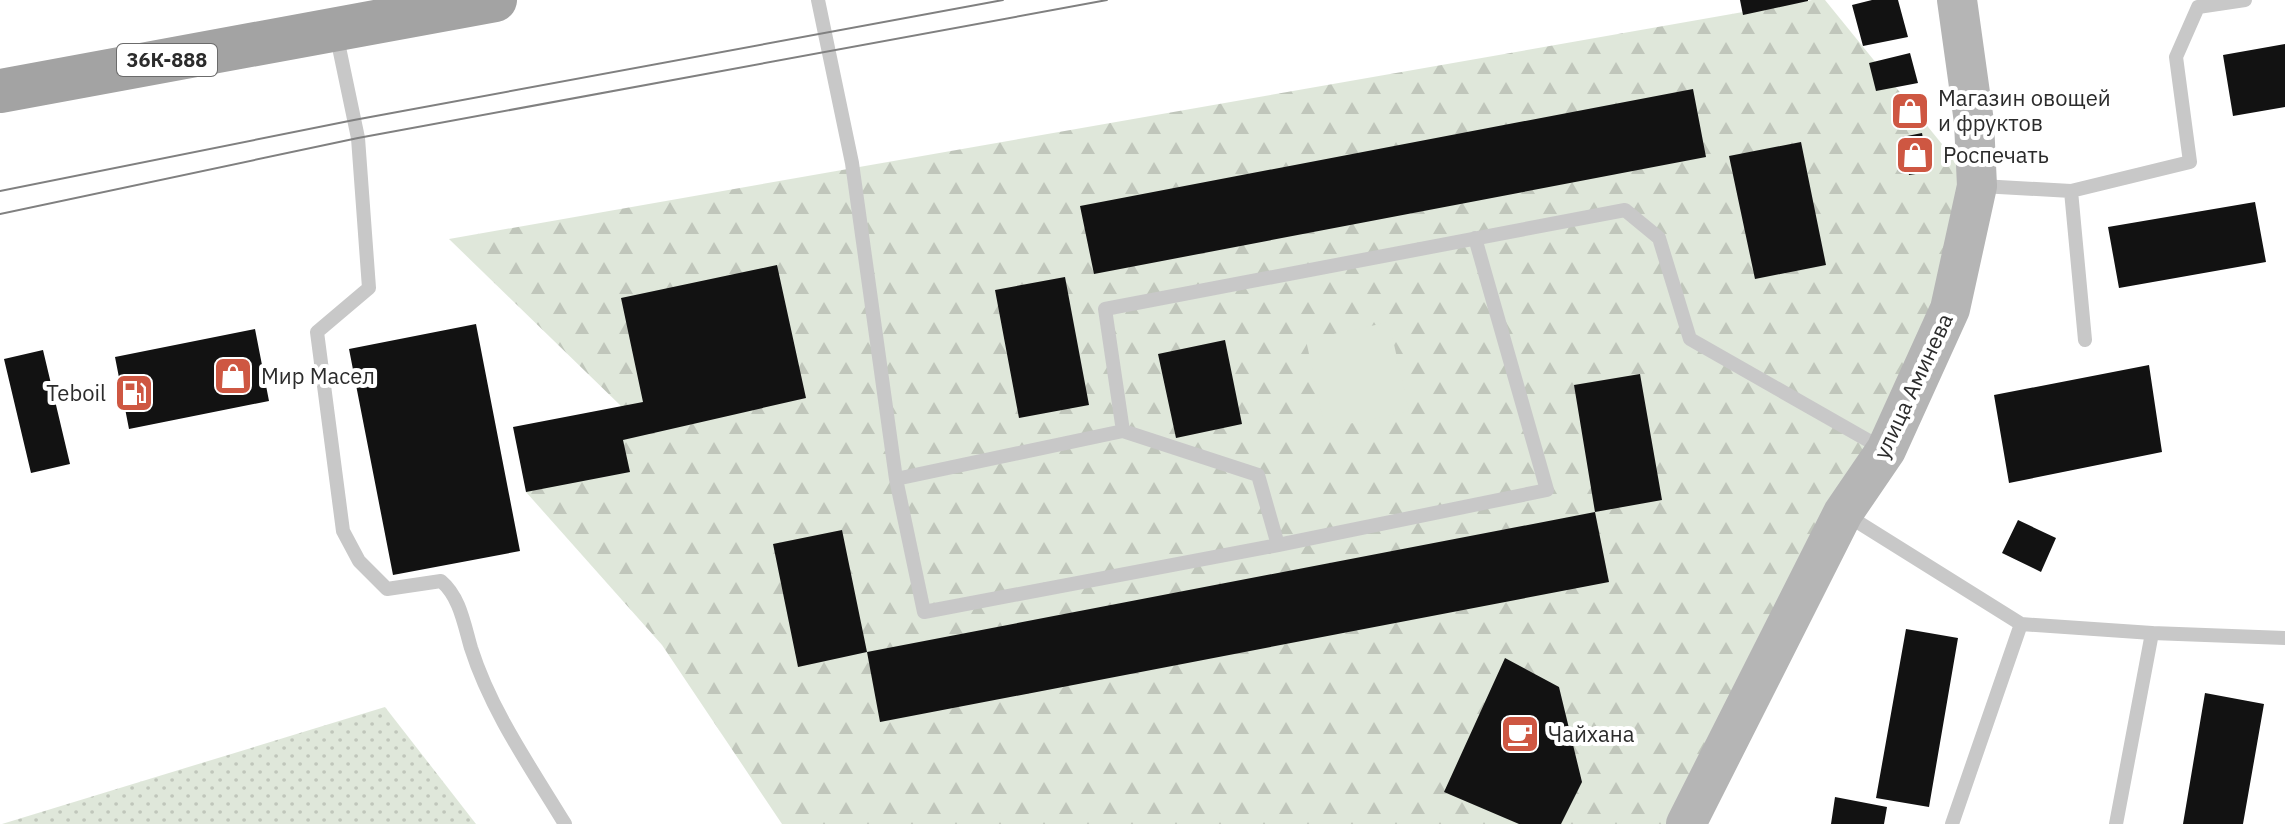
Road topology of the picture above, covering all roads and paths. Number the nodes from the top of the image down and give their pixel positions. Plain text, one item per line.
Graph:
1 (495, 0) edge
2 (818, 0) edge
3 (1957, 0) edge
4 (2245, 0) edge
5 (335, 29) junction
6 (0, 91) edge
7 (1977, 186) junction
8 (2071, 191) junction
9 (1475, 238) junction
10 (2085, 340) dead end
11 (1123, 431) junction
12 (1886, 450) junction
13 (896, 479) junction
14 (1843, 513) junction
15 (1278, 545) junction
16 (2021, 624) junction
17 (2152, 633) junction
18 (2285, 638) edge
19 (565, 824) edge
20 (1686, 824) edge
21 (1952, 824) edge
22 (2116, 824) edge

1 - 5 main road, 36К-888
2 - 13 lane
3 - 7 street, улица Аминева
4 - 8 lane
5 - 6 main road, 36К-888
5 - 19 lane
7 - 8 lane
7 - 12 street, улица Аминева
8 - 10 lane
9 - 11 lane
9 - 12 lane
9 - 15 lane
11 - 13 lane
11 - 15 lane
12 - 14 street, улица Аминева
13 - 15 lane
14 - 16 lane
14 - 20 street, улица Аминева
16 - 17 lane
16 - 21 lane
17 - 18 lane
17 - 22 lane

